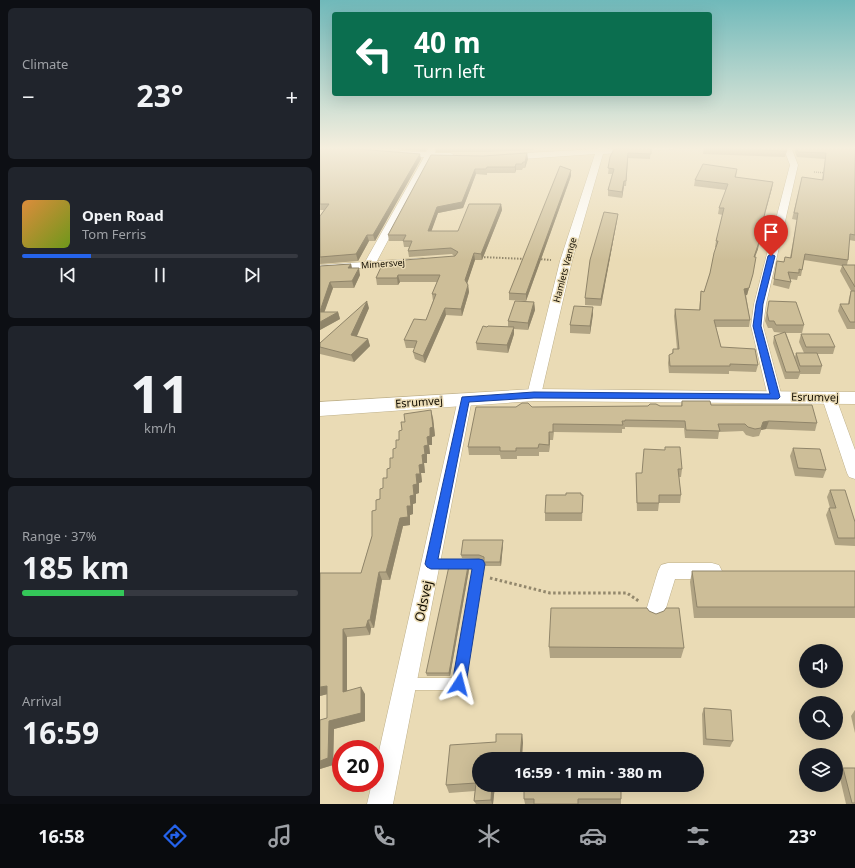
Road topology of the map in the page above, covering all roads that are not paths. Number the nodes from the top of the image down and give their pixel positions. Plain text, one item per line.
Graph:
1 (413, 185) edge
2 (590, 185) edge
3 (789, 185) edge
4 (437, 260) edge
5 (369, 265) junction
6 (320, 268) edge
7 (534, 395) junction
8 (775, 397) junction
9 (829, 398) junction
10 (855, 398) edge
11 (466, 399) junction
12 (320, 409) edge
13 (855, 473) edge
14 (431, 564) junction
15 (730, 571) edge
16 (655, 614) edge
17 (406, 684) junction
18 (380, 804) edge

1 - 5 street
2 - 7 street, Hamlets Vænge
3 - 8 street
4 - 5 street, Mimersvej
5 - 6 street, Mimersvej
7 - 8 street, Esrumvej
7 - 11 street, Esrumvej
8 - 9 street, Esrumvej
9 - 10 street, Esrumvej
9 - 13 street
11 - 12 street, Esrumvej
11 - 14 street, Odsvej
14 - 17 street, Odsvej
14 - 17 lane
15 - 16 street
17 - 18 street, Odsvej

